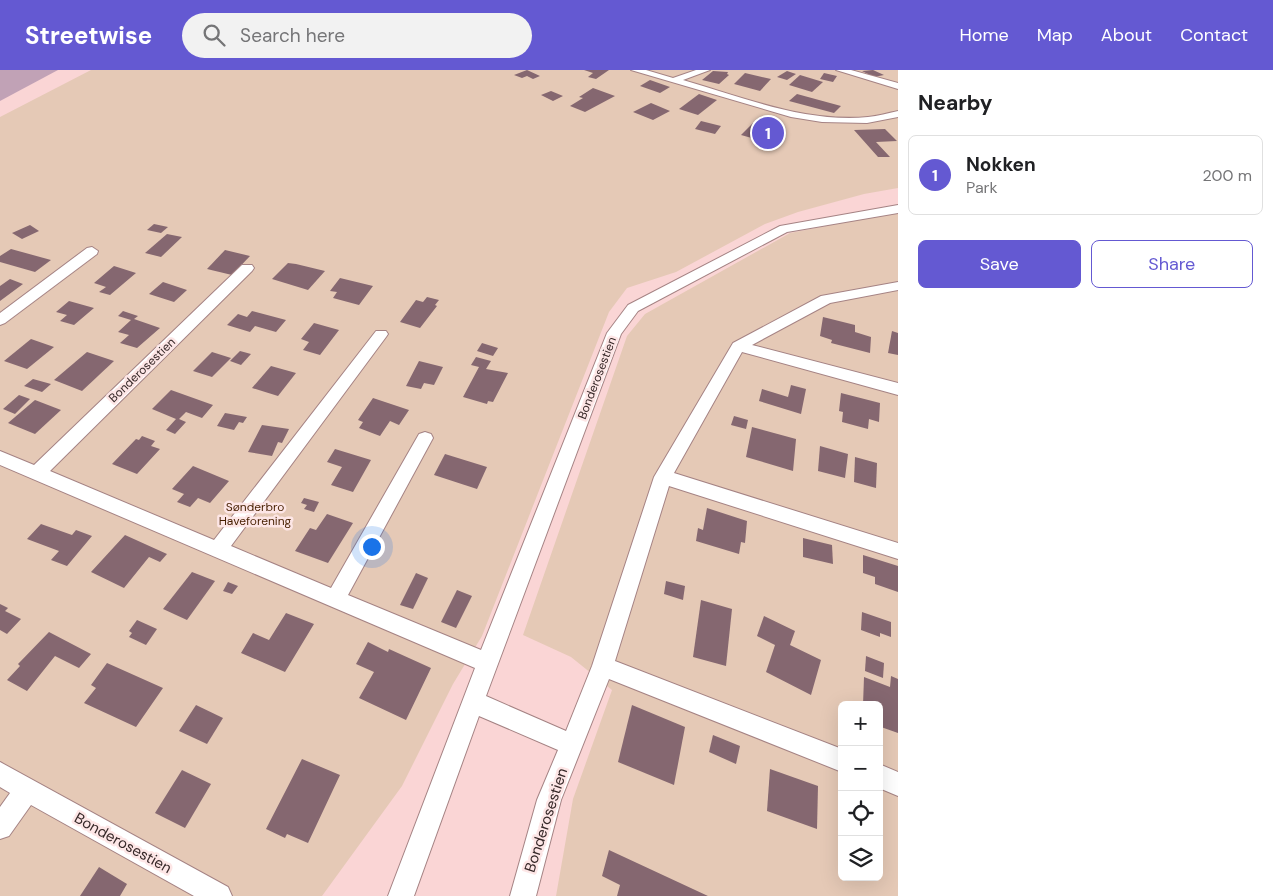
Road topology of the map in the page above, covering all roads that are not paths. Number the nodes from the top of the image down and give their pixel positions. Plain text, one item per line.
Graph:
1 (636, 70) edge
2 (705, 70) edge
3 (841, 70) edge
4 (675, 80) junction
5 (898, 86) edge
6 (898, 114) edge
7 (898, 209) edge
8 (92, 251) dead end
9 (247, 268) dead end
10 (898, 286) edge
11 (0, 320) edge
12 (381, 334) dead end
13 (738, 346) junction
14 (898, 388) edge
15 (425, 438) dead end
16 (0, 458) edge
17 (38, 472) junction
18 (663, 477) junction
19 (218, 549) junction
20 (898, 551) edge
21 (336, 598) junction
22 (487, 663) junction
23 (603, 666) junction
24 (473, 702) junction
25 (572, 745) junction
26 (838, 759) edge
27 (0, 774) edge
28 (883, 778) edge
29 (898, 784) edge
30 (28, 789) junction
31 (0, 827) edge
32 (219, 896) edge
33 (400, 896) edge
34 (522, 896) edge

1 - 4 lane
2 - 4 lane
3 - 5 lane
4 - 6 lane
7 - 22 lane, Bonderosestien
8 - 11 lane
9 - 17 lane, Bonderosestien
10 - 13 lane
12 - 19 lane
13 - 14 lane
13 - 18 lane, Bonderosestien
15 - 21 lane
16 - 17 lane
17 - 19 lane
18 - 20 lane
18 - 23 lane, Bonderosestien
19 - 21 lane
21 - 22 lane
22 - 24 lane, Bonderosestien
23 - 25 lane, Bonderosestien
23 - 26 lane
24 - 25 lane
24 - 33 lane, Bonderosestien
25 - 34 lane, Bonderosestien
27 - 30 lane, Bonderosestien
28 - 29 lane
30 - 31 lane
30 - 32 lane, Bonderosestien

